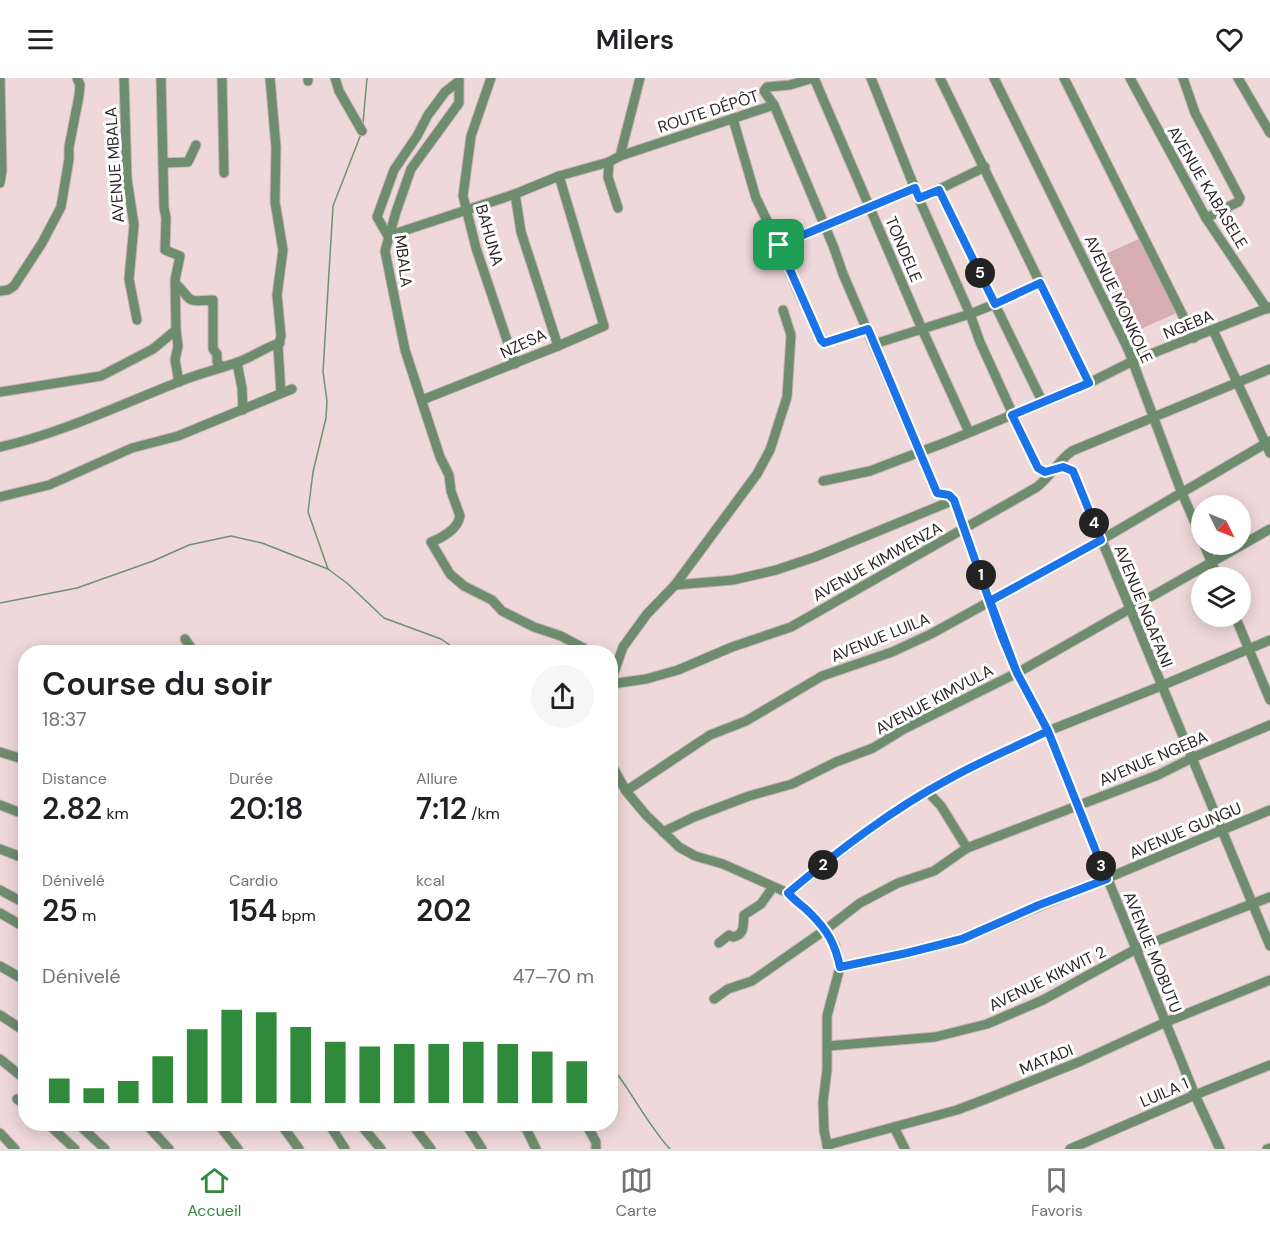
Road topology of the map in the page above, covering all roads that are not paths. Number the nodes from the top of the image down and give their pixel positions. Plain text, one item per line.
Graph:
1 (0, 78) edge
2 (77, 78) edge
3 (124, 78) edge
4 (161, 78) edge
5 (222, 78) edge
6 (270, 78) edge
7 (335, 78) edge
8 (491, 78) edge
9 (640, 78) edge
10 (813, 78) edge
11 (871, 78) edge
12 (940, 78) edge
13 (994, 78) edge
14 (1064, 78) edge
15 (1130, 78) edge
16 (1182, 78) edge
17 (1238, 78) edge
18 (459, 80) edge
19 (774, 105) junction
20 (733, 119) junction
21 (362, 130) dead end
22 (1270, 133) edge
23 (0, 143) edge
24 (196, 145) dead end
25 (620, 156) junction
26 (609, 162) junction
27 (163, 163) junction
28 (985, 167) junction
29 (224, 173) dead end
30 (559, 176) junction
31 (0, 183) edge
32 (915, 188) junction
33 (939, 190) junction
34 (515, 194) junction
35 (919, 198) junction
36 (870, 207) junction
37 (618, 208) dead end
38 (466, 209) junction
39 (1206, 218) junction
40 (825, 226) junction
41 (388, 236) junction
42 (779, 245) junction
43 (1040, 283) junction
44 (176, 284) junction
45 (0, 291) edge
46 (995, 304) junction
47 (1268, 308) edge
48 (783, 310) dead end
49 (970, 314) junction
50 (137, 320) dead end
51 (868, 329) junction
52 (922, 329) junction
53 (176, 330) junction
54 (1213, 330) junction
55 (1194, 338) junction
56 (280, 343) junction
57 (874, 344) junction
58 (558, 346) junction
59 (1133, 361) junction
60 (237, 363) junction
61 (515, 364) junction
62 (222, 367) junction
63 (1270, 369) edge
64 (179, 382) junction
65 (1089, 383) junction
66 (1237, 384) junction
67 (292, 389) dead end
68 (0, 392) edge
69 (281, 393) junction
70 (422, 400) junction
71 (1042, 401) junction
72 (243, 410) junction
73 (1012, 415) junction
74 (1153, 417) junction
75 (969, 432) junction
76 (1268, 442) edge
77 (0, 447) edge
78 (1072, 451) junction
79 (920, 452) junction
80 (1270, 453) edge
81 (1054, 470) junction
82 (1073, 471) junction
83 (823, 481) dead end
84 (1181, 491) junction
85 (0, 497) edge
86 (954, 500) junction
87 (1191, 514) edge
88 (964, 529) junction
89 (1270, 529) edge
90 (1101, 540) junction
91 (1208, 555) edge
92 (1211, 562) junction
93 (1213, 567) edge
94 (675, 585) junction
95 (990, 601) junction
96 (1130, 608) junction
97 (1240, 627) edge
98 (185, 639) dead end
99 (1270, 640) edge
100 (189, 645) edge
101 (569, 645) edge
102 (1249, 648) junction
103 (618, 656) edge
104 (1017, 673) junction
105 (618, 683) edge
106 (1161, 686) junction
107 (1270, 700) edge
108 (1270, 725) edge
109 (1048, 731) junction
110 (0, 752) edge
111 (18, 758) edge
112 (1192, 758) junction
113 (618, 776) edge
114 (626, 790) junction
115 (928, 792) junction
116 (0, 805) edge
117 (1078, 805) junction
118 (1270, 810) edge
119 (18, 812) edge
120 (1222, 831) junction
121 (663, 832) junction
122 (967, 848) junction
123 (0, 849) edge
124 (18, 856) edge
125 (1107, 879) junction
126 (773, 887) junction
127 (0, 890) edge
128 (788, 893) junction
129 (1270, 897) edge
130 (18, 900) edge
131 (1253, 905) junction
132 (0, 913) edge
133 (18, 923) edge
134 (825, 930) junction
135 (719, 943) dead end
136 (1270, 946) edge
137 (1136, 949) junction
138 (0, 966) edge
139 (840, 967) junction
140 (18, 976) edge
141 (1270, 980) edge
142 (714, 999) dead end
143 (0, 1015) edge
144 (1166, 1022) junction
145 (18, 1027) edge
146 (828, 1046) junction
147 (0, 1059) edge
148 (1270, 1065) edge
149 (18, 1074) edge
150 (1195, 1095) junction
151 (894, 1127) junction
152 (56, 1131) edge
153 (86, 1131) edge
154 (152, 1131) edge
155 (224, 1131) edge
156 (286, 1131) edge
157 (333, 1131) edge
158 (366, 1131) edge
159 (418, 1131) edge
160 (470, 1131) edge
161 (527, 1131) edge
162 (590, 1131) edge
163 (0, 1133) edge
164 (828, 1147) edge
165 (15, 1149) edge
166 (75, 1149) edge
167 (105, 1149) edge
168 (169, 1149) edge
169 (238, 1149) edge
170 (299, 1149) edge
171 (345, 1149) edge
172 (381, 1149) edge
173 (432, 1149) edge
174 (482, 1149) edge
175 (536, 1149) edge
176 (596, 1149) edge
177 (905, 1149) edge
178 (1070, 1149) edge
179 (1220, 1149) edge

1 - 23 street
2 - 45 street
3 - 50 street, AVENUE MBALA
4 - 27 street
5 - 29 street
6 - 56 street
7 - 21 street
8 - 38 street, BAHUNA
9 - 25 street
10 - 19 street, ROUTE DÉPÔT
10 - 36 street, TONDELE
11 - 32 street
12 - 28 street
13 - 59 street, AVENUE MONKOLE
14 - 55 street
15 - 39 street, AVENUE KABASELE
16 - 39 street
17 - 22 street
18 - 41 street
18 - 41 street, MBALA
19 - 20 street, ROUTE DÉPÔT
19 - 40 street
20 - 25 street, ROUTE DÉPÔT
20 - 42 street
23 - 31 street
24 - 27 street
25 - 26 street, ROUTE DÉPÔT
26 - 30 street, ROUTE DÉPÔT
26 - 37 street
27 - 44 street
28 - 33 street
28 - 43 street
30 - 34 street
30 - 58 street
32 - 35 street
32 - 36 street
33 - 35 street
33 - 46 street
34 - 38 street
34 - 58 street, NZESA
35 - 49 street
36 - 40 street
36 - 52 street, TONDELE
38 - 41 street
38 - 61 street, BAHUNA
39 - 47 street, AVENUE KABASELE
40 - 42 street
40 - 51 street
41 - 70 street, MBALA
42 - 51 street
43 - 46 street
43 - 65 street
44 - 53 street
44 - 62 street
46 - 49 street
46 - 71 street
47 - 54 street, NGEBA
48 - 94 street
49 - 52 street
49 - 73 street
51 - 57 street
52 - 57 street
52 - 75 street, TONDELE
53 - 64 street
53 - 68 street
54 - 55 street, NGEBA
54 - 66 street
55 - 59 street, NGEBA
56 - 60 street
56 - 69 street
57 - 79 street
58 - 61 street, NZESA
59 - 65 street, NGEBA
59 - 74 street, AVENUE MONKOLE
60 - 62 street
60 - 72 street
61 - 70 street, NZESA
62 - 64 street
63 - 66 street, AVENUE KIMWENZA
64 - 77 street
65 - 71 street, NGEBA
66 - 74 street, AVENUE KIMWENZA
66 - 76 street
67 - 69 street
69 - 72 street
70 - 101 street, MBALA
71 - 73 street, NGEBA
72 - 85 street
73 - 75 street, NGEBA
73 - 81 street
74 - 78 street, AVENUE KIMWENZA
74 - 84 street, AVENUE MONKOLE
75 - 79 street, NGEBA
76 - 80 street
76 - 84 street, AVENUE LUILA
78 - 81 street, AVENUE KIMWENZA
78 - 82 street, AVENUE NGAFANI
79 - 83 street, NGEBA
79 - 86 street
81 - 82 street
81 - 88 street, AVENUE KIMWENZA
82 - 90 street, AVENUE NGAFANI
84 - 87 street, AVENUE MONKOLE
84 - 90 street, AVENUE LUILA
86 - 88 street, AVENUE MOBUTU
86 - 94 street
88 - 95 street, AVENUE MOBUTU
88 - 105 street, AVENUE KIMWENZA
89 - 92 street, AVENUE KIMVULA
90 - 95 street, AVENUE LUILA
90 - 96 street, AVENUE NGAFANI
91 - 92 street
92 - 93 street
92 - 96 street, AVENUE KIMVULA
94 - 103 street
95 - 104 street, AVENUE MOBUTU
95 - 114 street, AVENUE LUILA
96 - 104 street, AVENUE KIMVULA
96 - 106 street, AVENUE NGAFANI
97 - 102 street
98 - 100 street
99 - 102 street
102 - 106 street
102 - 107 street
104 - 109 street, AVENUE MOBUTU
104 - 121 street, AVENUE KIMVULA
106 - 109 street
106 - 112 street, AVENUE NGAFANI
108 - 112 street, AVENUE NGEBA
109 - 115 street
109 - 117 street, AVENUE MOBUTU
110 - 111 street
112 - 117 street, AVENUE NGEBA
112 - 120 street, AVENUE NGAFANI
113 - 114 street
114 - 121 street
115 - 122 street
115 - 128 street
116 - 119 street
117 - 122 street, AVENUE NGEBA
117 - 125 street, AVENUE MOBUTU
118 - 120 street, AVENUE GUNGU
120 - 125 street, AVENUE GUNGU
120 - 131 street, AVENUE NGAFANI
121 - 126 street
122 - 134 street, AVENUE NGEBA
123 - 124 street
125 - 137 street, AVENUE MOBUTU
125 - 139 street, AVENUE GUNGU
126 - 128 street
126 - 135 street
127 - 130 street
128 - 134 street
129 - 131 street, AVENUE KIKWIT 2
131 - 136 street, AVENUE NGAFANI
131 - 137 street, AVENUE KIKWIT 2
132 - 133 street
134 - 139 street
134 - 142 street, AVENUE NGEBA
137 - 144 street, AVENUE MOBUTU
137 - 146 street, AVENUE KIKWIT 2
138 - 140 street
139 - 146 street
141 - 144 street, MATADI
143 - 145 street
144 - 150 street, AVENUE MOBUTU
144 - 151 street, MATADI
146 - 164 street
147 - 149 street
148 - 150 street, LUILA 1
150 - 178 street, LUILA 1
150 - 179 street, AVENUE MOBUTU
151 - 164 street, MATADI
151 - 177 street
152 - 166 street
153 - 167 street
154 - 168 street
155 - 169 street
156 - 170 street
157 - 171 street
158 - 172 street
159 - 173 street
160 - 174 street
161 - 175 street
162 - 176 street
163 - 165 street

